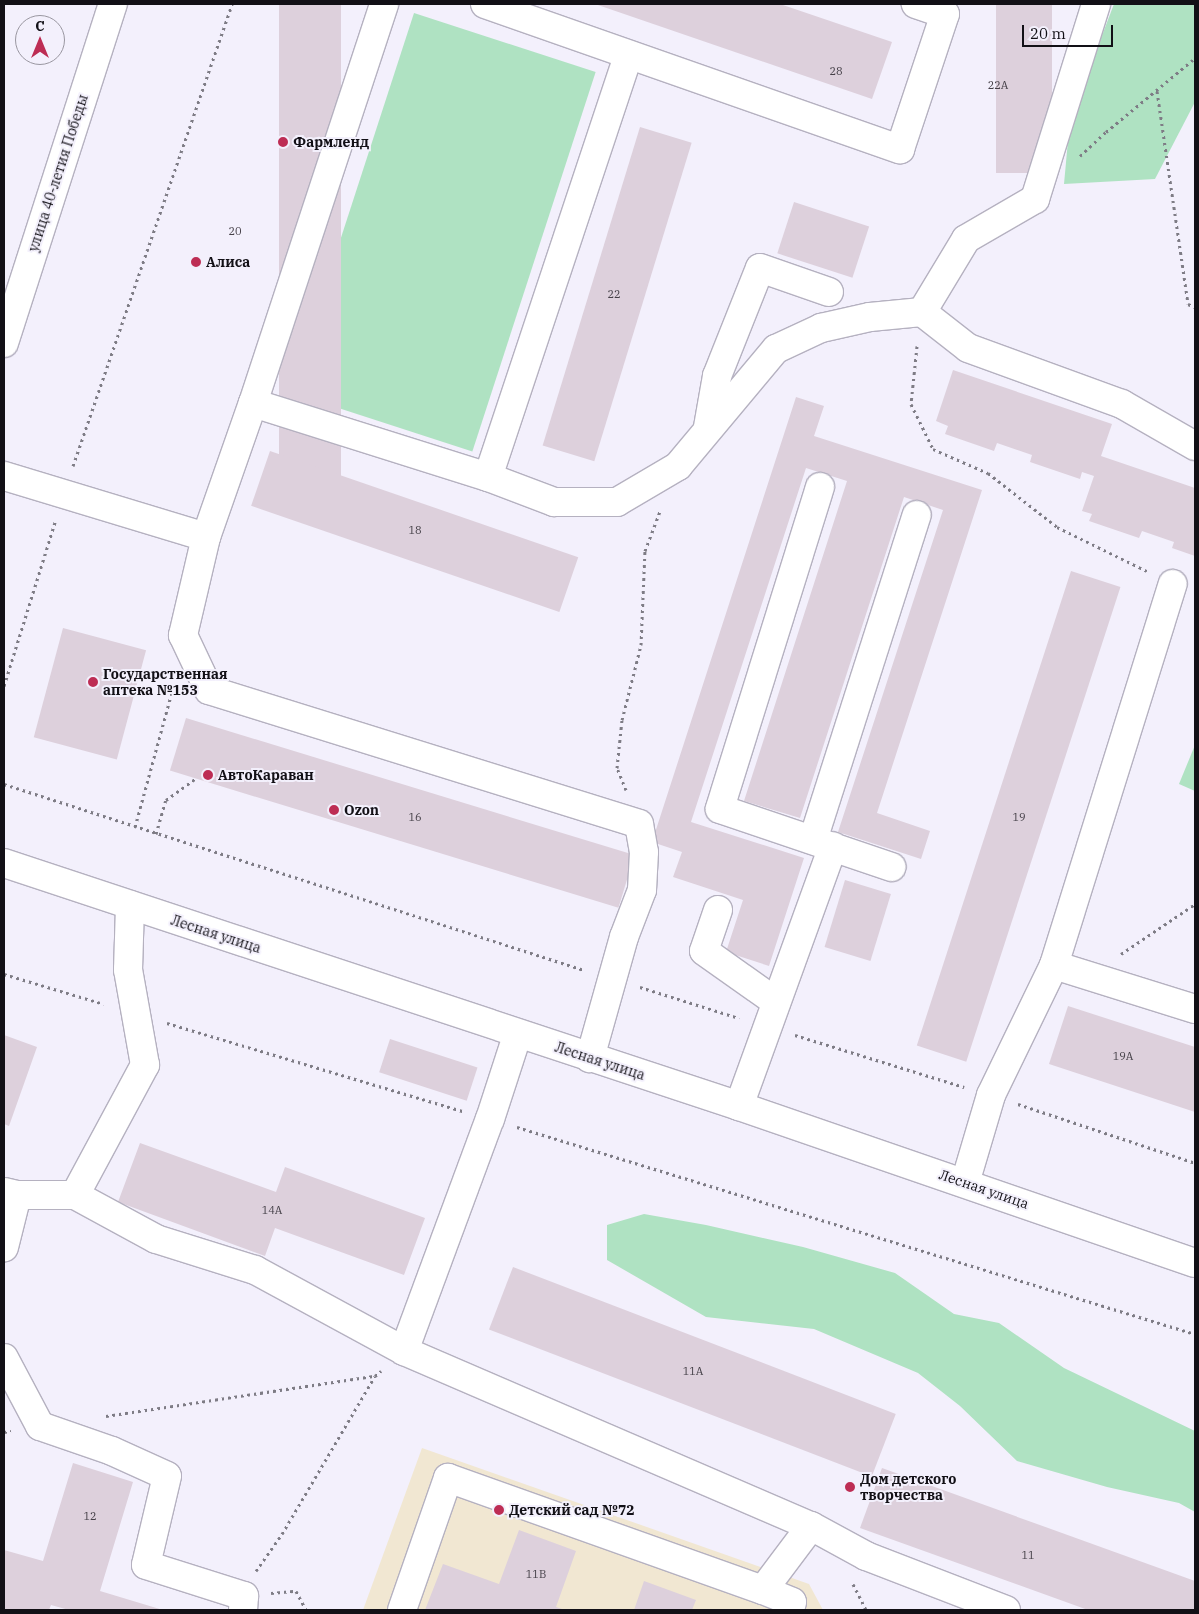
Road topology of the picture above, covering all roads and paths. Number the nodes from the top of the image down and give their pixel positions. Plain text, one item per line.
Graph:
1 (113, 4) edge
2 (232, 4) edge
3 (384, 4) edge
4 (485, 4) edge
5 (916, 4) edge
6 (1096, 4) edge
7 (628, 55) junction
8 (1195, 58) edge
9 (1157, 91) junction
10 (1077, 159) dead end
11 (829, 292) dead end
12 (1195, 307) edge
13 (922, 312) junction
14 (4, 343) edge
15 (254, 403) junction
16 (708, 428) junction
17 (1195, 446) edge
18 (4, 476) edge
19 (488, 477) junction
20 (820, 487) dead end
21 (64, 493) junction
22 (661, 508) dead end
23 (917, 515) dead end
24 (206, 537) junction
25 (1173, 584) joint
26 (196, 662) junction
27 (4, 686) edge
28 (195, 779) dead end
29 (640, 824) junction
30 (135, 827) dead end
31 (156, 834) dead end
32 (823, 843) junction
33 (4, 863) edge
34 (892, 867) dead end
35 (1195, 904) edge
36 (130, 905) junction
37 (718, 910) dead end
38 (1054, 964) junction
39 (4, 974) edge
40 (1090, 976) junction
41 (776, 1002) junction
42 (1195, 1009) edge
43 (137, 1014) junction
44 (518, 1034) junction
45 (590, 1058) junction
46 (739, 1106) junction
47 (490, 1119) junction
48 (965, 1183) junction
49 (10, 1193) edge
50 (75, 1195) junction
51 (4, 1247) edge
52 (1195, 1263) edge
53 (1195, 1334) edge
54 (404, 1351) junction
55 (4, 1358) edge
56 (375, 1376) junction
57 (99, 1417) dead end
58 (40, 1426) junction
59 (4, 1432) edge
60 (811, 1526) junction
61 (763, 1590) junction
62 (296, 1591) dead end
63 (241, 1602) edge
64 (306, 1610) edge
65 (402, 1610) edge
66 (790, 1610) edge
67 (1006, 1610) edge

1 - 14 street, улица 40-летия Победы
2 - 21 path
3 - 15 street
4 - 7 street
5 - 7 street
6 - 13 street
7 - 19 street
8 - 9 path
9 - 10 path
9 - 12 path
11 - 16 street
13 - 16 street
13 - 17 street
13 - 25 path
15 - 19 street
15 - 24 street
16 - 19 street
18 - 21 street
20 - 32 street
21 - 24 street
21 - 27 path
22 - 29 path
23 - 32 street
24 - 26 street
25 - 38 street
26 - 29 street
26 - 30 path
28 - 31 path
29 - 45 street
32 - 34 street
32 - 41 street
33 - 36 street, Лесная улица
35 - 40 path
36 - 43 street
36 - 44 street, Лесная улица
37 - 41 street
38 - 40 street
38 - 48 street
39 - 43 path
40 - 42 street
41 - 46 street
43 - 47 path
43 - 50 street
44 - 45 street, Лесная улица
44 - 47 street
45 - 46 street, Лесная улица
46 - 48 street, Лесная улица
47 - 53 path
47 - 54 street
48 - 52 street, Лесная улица
49 - 50 street
49 - 51 street
50 - 54 street
54 - 56 path
54 - 60 street
55 - 58 street
56 - 57 path
56 - 63 path
58 - 59 path
58 - 63 street
60 - 61 street
60 - 67 street
61 - 65 street
61 - 66 street
62 - 64 path

